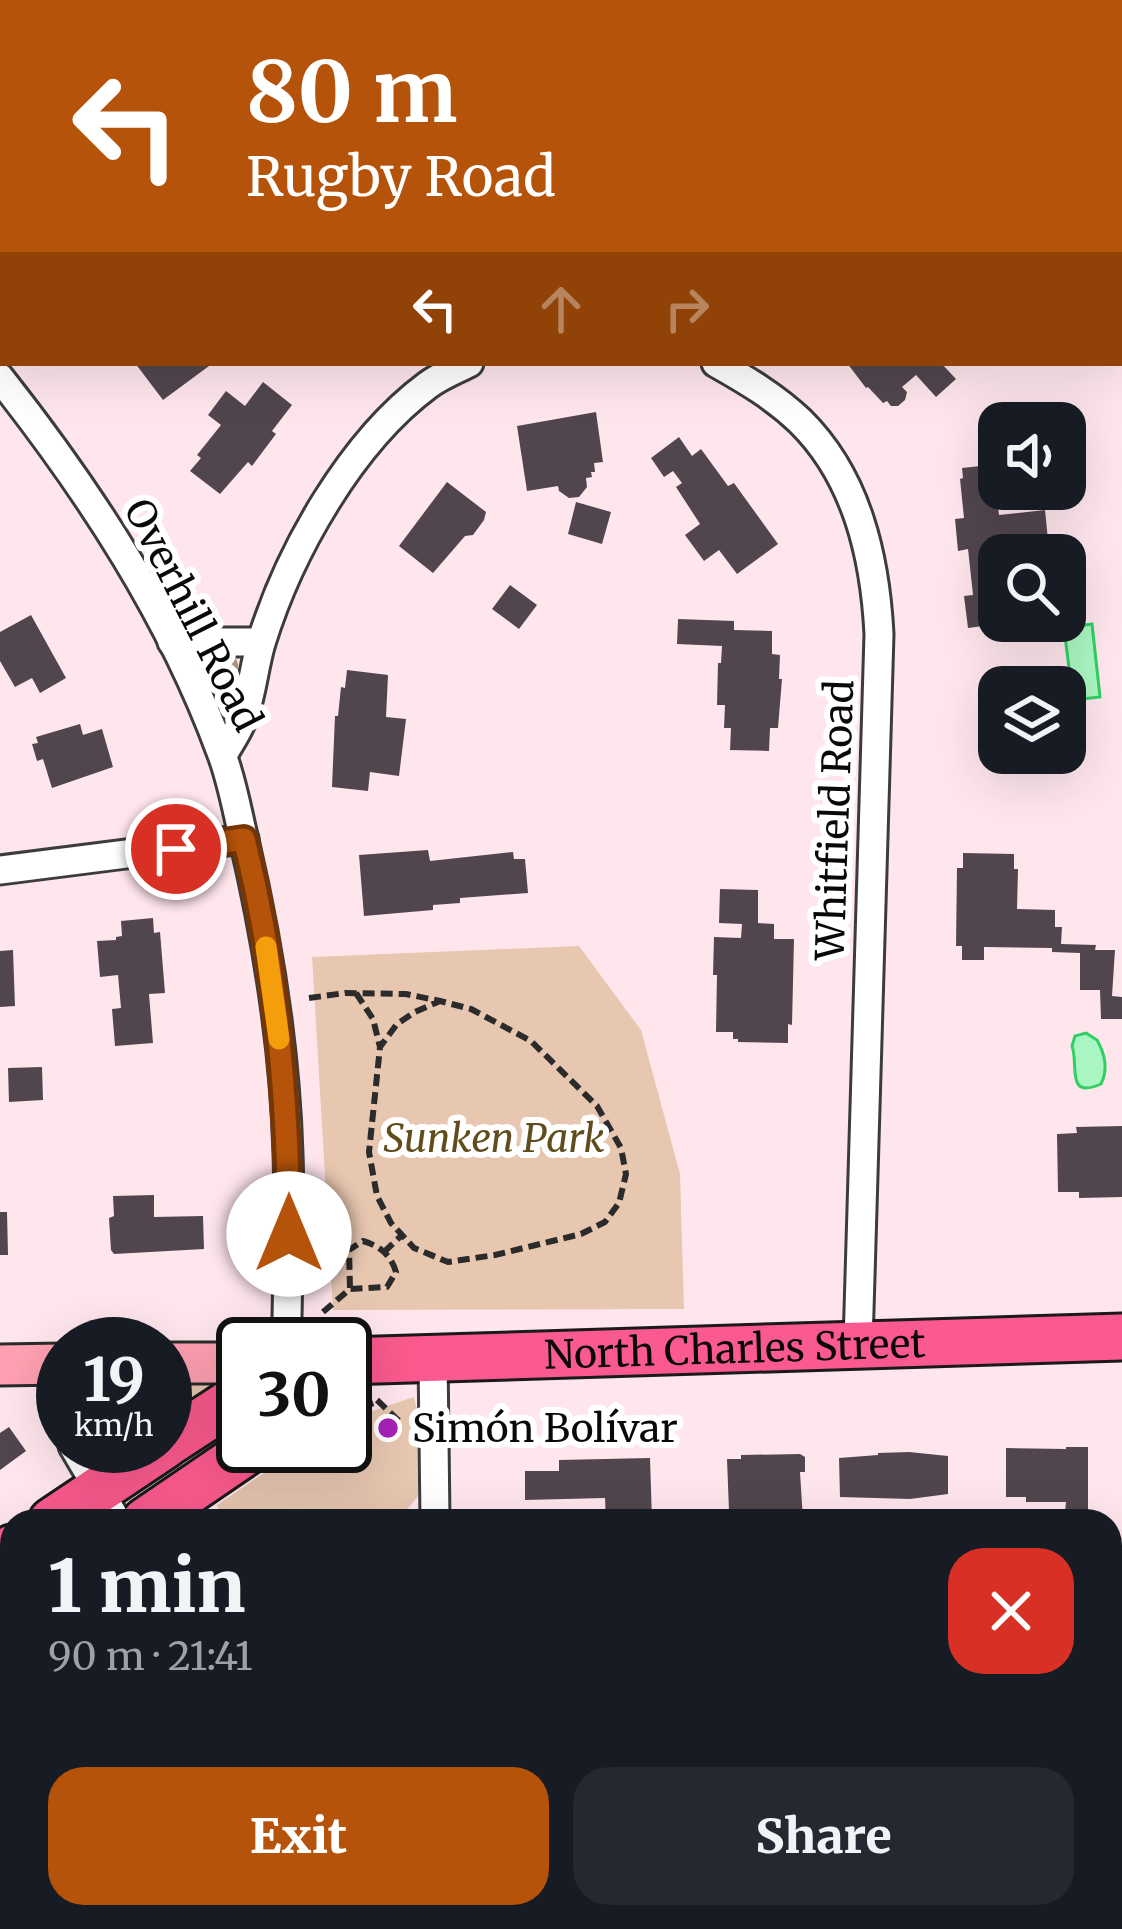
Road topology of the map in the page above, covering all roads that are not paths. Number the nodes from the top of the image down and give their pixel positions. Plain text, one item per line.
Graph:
1 (463, 366) edge
2 (721, 366) edge
3 (0, 378) edge
4 (261, 642) junction
5 (172, 643) junction
6 (223, 755) junction
7 (244, 839) junction
8 (0, 870) edge
9 (287, 1317) edge
10 (1122, 1336) edge
11 (858, 1343) junction
12 (434, 1357) junction
13 (372, 1360) edge
14 (36, 1364) edge
15 (0, 1365) edge
16 (372, 1379) edge
17 (89, 1473) edge
18 (138, 1473) edge
19 (216, 1473) edge
20 (107, 1505) edge
21 (163, 1509) edge
22 (435, 1509) edge

1 - 4 street
2 - 11 street, Whitfield Road
3 - 5 street, Overhill Road
4 - 5 street
4 - 6 street
5 - 6 street, Overhill Road
6 - 7 street, Overhill Road
7 - 8 street
7 - 9 street, Overhill Road
10 - 11 main road, North Charles Street
11 - 12 main road, North Charles Street
12 - 13 main road, North Charles Street
12 - 16 main road
12 - 22 street
14 - 15 main road
17 - 20 street
18 - 20 main road
19 - 21 main road

